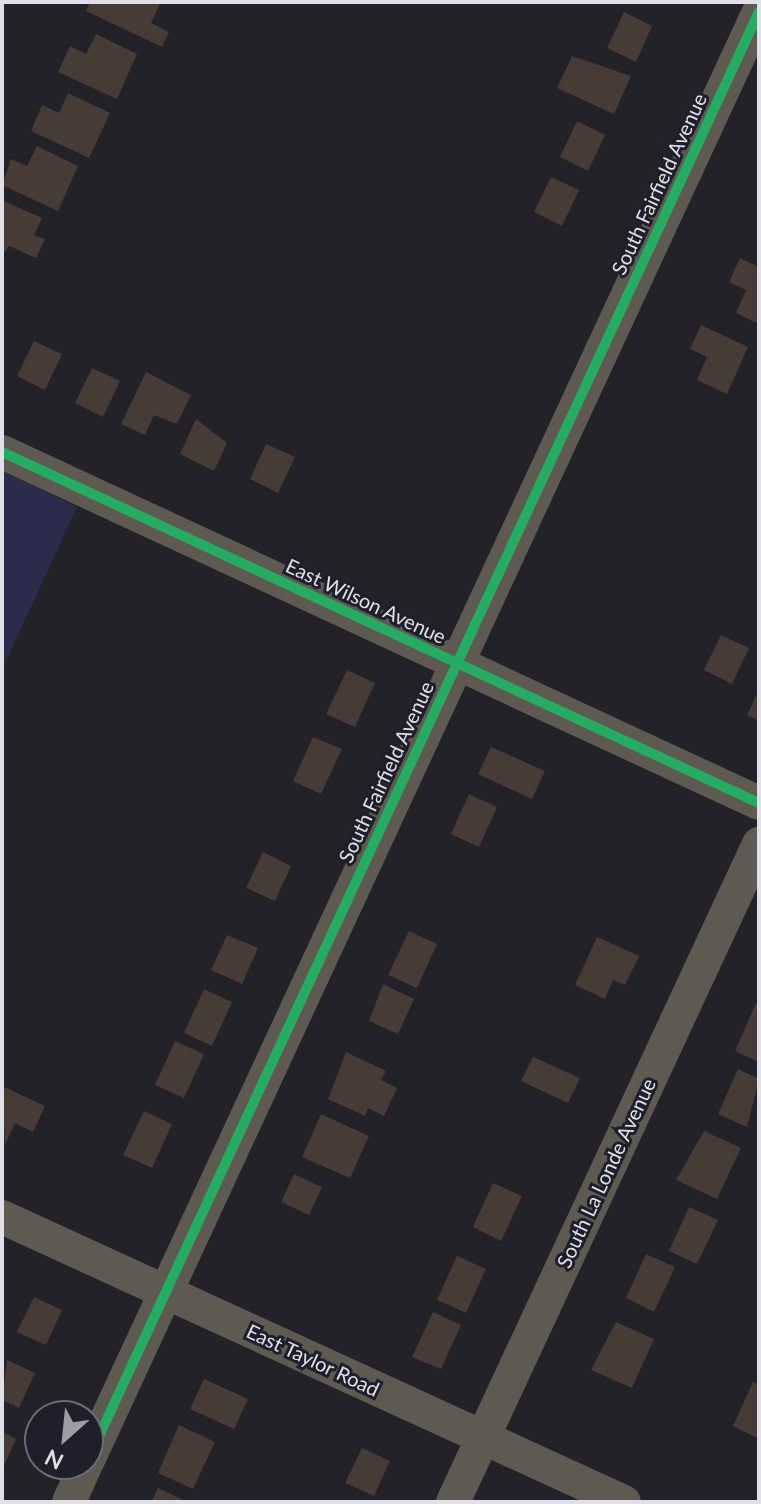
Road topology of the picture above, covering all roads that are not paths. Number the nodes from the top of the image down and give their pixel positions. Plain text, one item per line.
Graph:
1 (759, 12) edge
2 (2, 452) edge
3 (456, 663) junction
4 (759, 803) edge
5 (759, 844) edge
6 (2, 1217) edge
7 (166, 1292) junction
8 (104, 1425) edge
9 (483, 1438) junction
10 (79, 1480) edge
11 (69, 1502) edge
12 (453, 1502) edge
13 (624, 1502) edge

1 - 3 street, South Fairfield Avenue
2 - 3 street, East Wilson Avenue
3 - 4 street, East Wilson Avenue
3 - 7 street, South Fairfield Avenue
5 - 9 street, South La Londe Avenue
6 - 7 street, East Taylor Road
7 - 8 street, South Fairfield Avenue
7 - 9 street, East Taylor Road
9 - 12 street, South La Londe Avenue
9 - 13 street, East Taylor Road
10 - 11 street, South Fairfield Avenue

